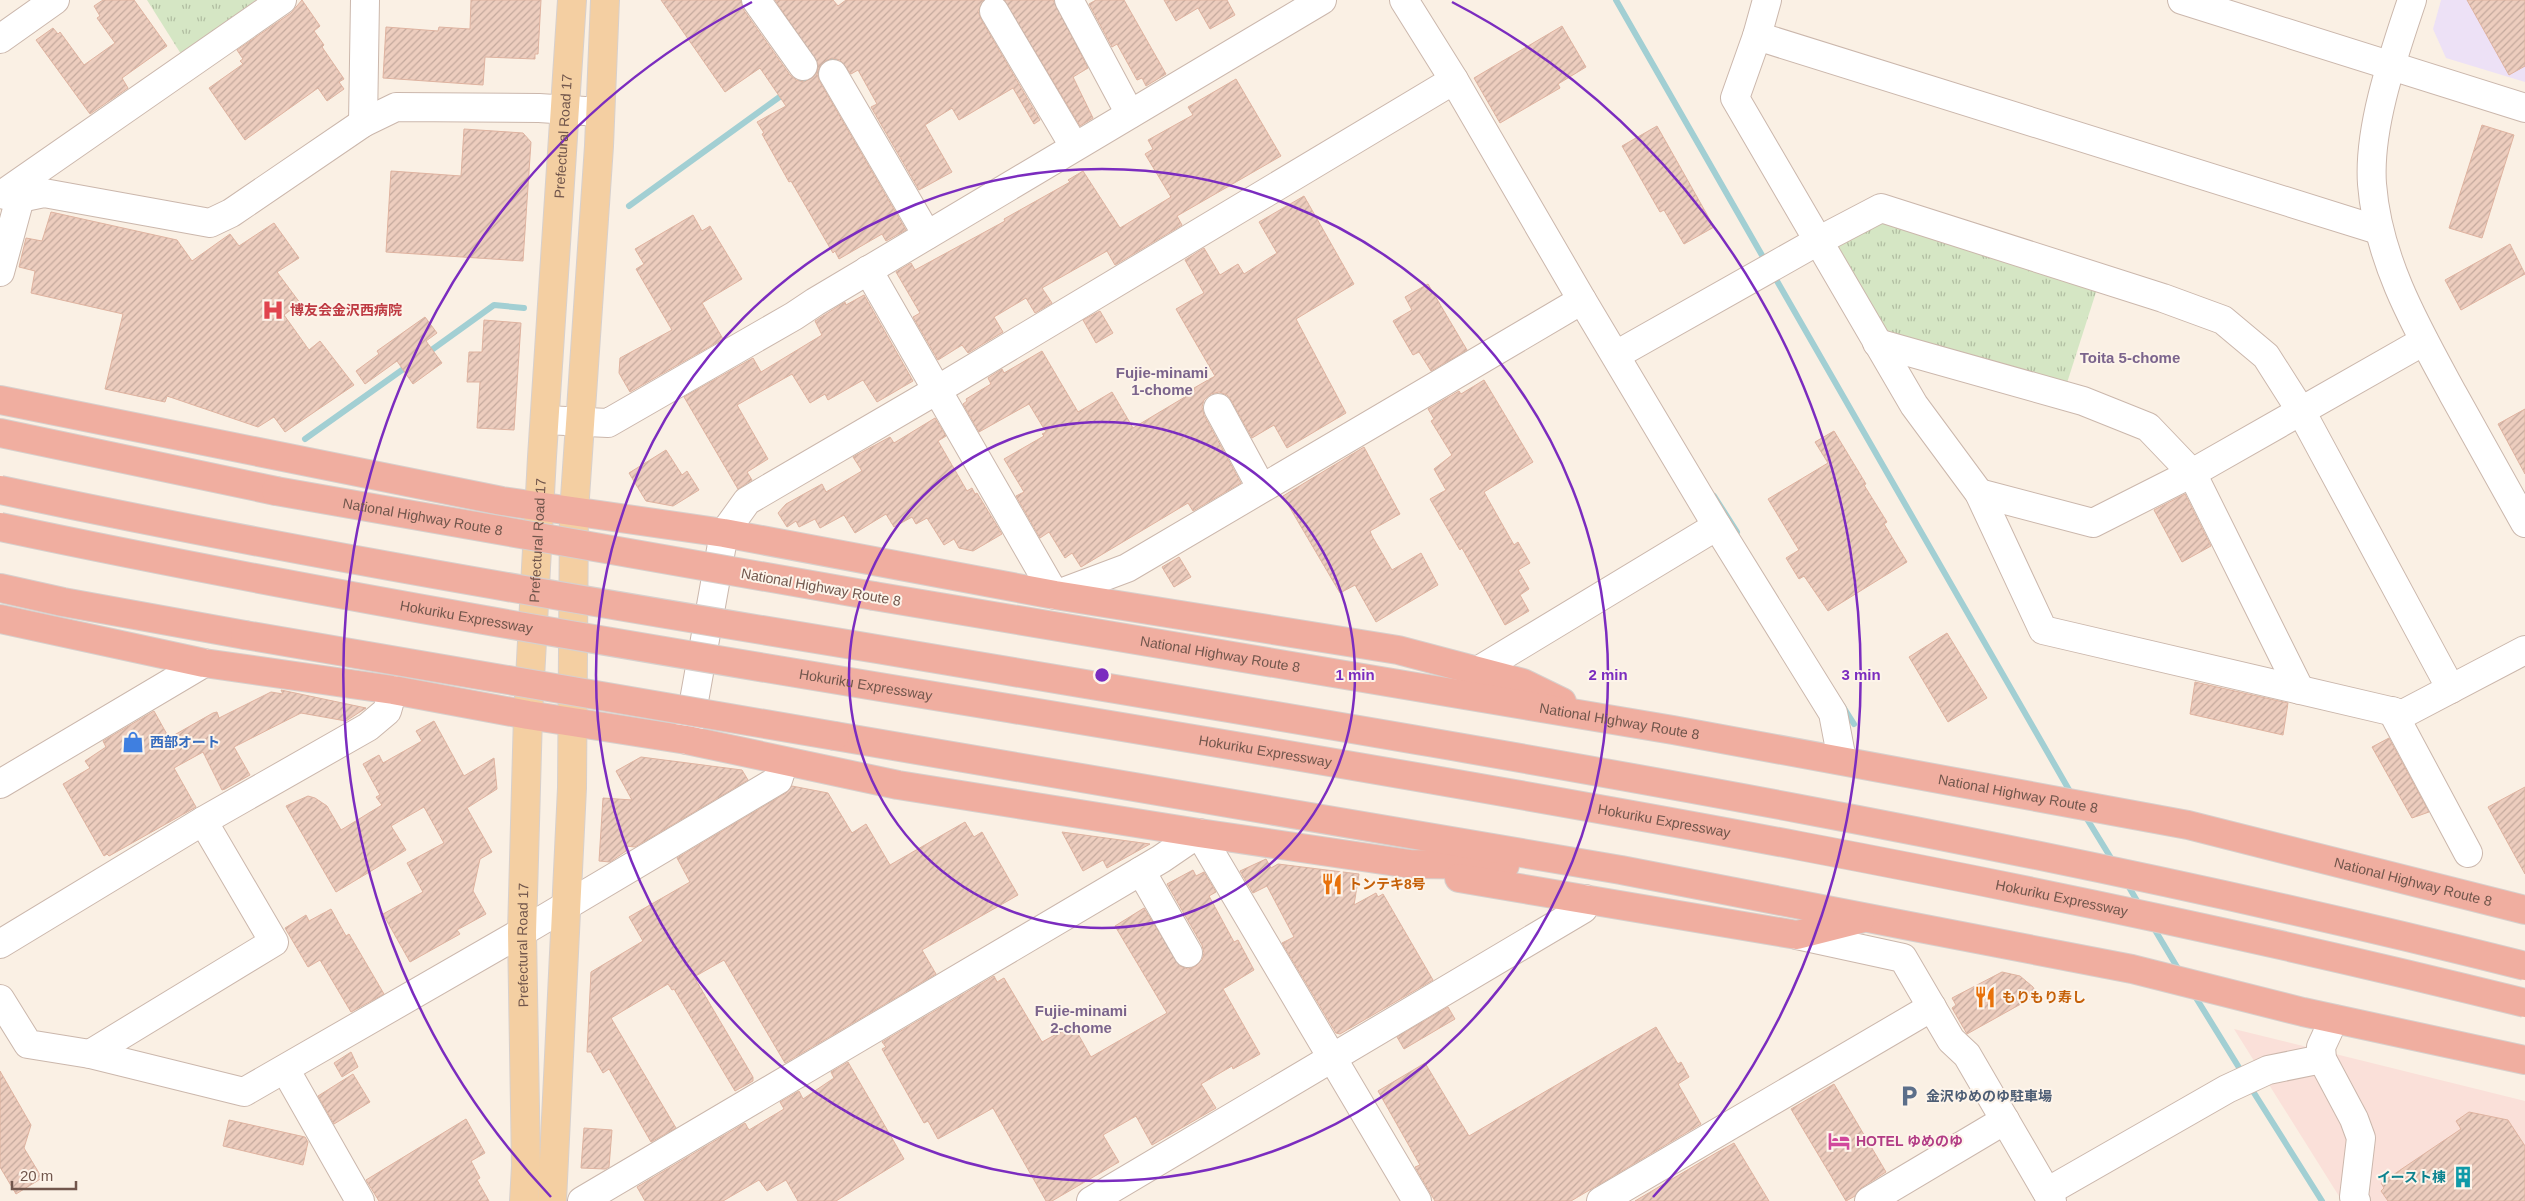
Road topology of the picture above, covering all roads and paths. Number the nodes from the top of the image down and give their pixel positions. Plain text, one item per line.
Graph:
1 (54, 0) edge
2 (282, 0) edge
3 (365, 0) edge
4 (572, 0) edge
5 (605, 0) edge
6 (756, 0) edge
7 (1069, 0) edge
8 (1322, 0) edge
9 (1404, 0) edge
10 (1767, 0) edge
11 (2182, 0) edge
12 (2412, 0) edge
13 (994, 11) dead end
14 (1757, 36) junction
15 (0, 39) edge
16 (2391, 65) junction
17 (803, 66) dead end
18 (833, 74) dead end
19 (1454, 80) junction
20 (2525, 108) edge
21 (565, 110) junction
22 (600, 112) junction
23 (1130, 114) junction
24 (364, 123) junction
25 (1074, 146) junction
26 (8, 195) edge
27 (2378, 230) junction
28 (927, 235) junction
29 (1808, 246) junction
30 (868, 270) junction
31 (0, 272) edge
32 (1582, 300) junction
33 (2424, 341) junction
34 (1877, 343) junction
35 (1616, 355) junction
36 (937, 390) junction
37 (0, 400) edge
38 (1218, 408) dead end
39 (2301, 411) junction
40 (544, 420) junction
41 (581, 422) junction
42 (0, 434) edge
43 (2192, 473) junction
44 (1261, 488) junction
45 (0, 490) edge
46 (1978, 493) junction
47 (540, 508) junction
48 (574, 512) junction
49 (2525, 523) edge
50 (1717, 526) junction
51 (0, 527) edge
52 (724, 533) junction
53 (0, 588) edge
54 (1055, 595) junction
55 (0, 619) edge
56 (2525, 650) edge
57 (204, 663) junction
58 (1479, 670) junction
59 (2451, 689) junction
60 (393, 690) junction
61 (2300, 690) junction
62 (2392, 711) junction
63 (528, 715) junction
64 (1588, 715) junction
65 (573, 722) junction
66 (686, 740) junction
67 (1842, 760) junction
68 (784, 762) junction
69 (0, 784) edge
70 (203, 821) junction
71 (1199, 833) junction
72 (2468, 853) dead end
73 (1410, 864) junction
74 (1621, 870) junction
75 (1141, 871) junction
76 (1585, 899) junction
77 (565, 906) junction
78 (2525, 910) edge
79 (1866, 918) junction
80 (522, 932) junction
81 (1797, 936) junction
82 (0, 944) edge
83 (1188, 953) dead end
84 (2525, 966) edge
85 (0, 999) edge
86 (2525, 1003) edge
87 (1932, 1007) junction
88 (2334, 1019) junction
89 (90, 1054) junction
90 (1332, 1058) junction
91 (2322, 1059) junction
92 (2525, 1060) edge
93 (285, 1069) junction
94 (2005, 1120) junction
95 (2050, 1197) edge
96 (360, 1201) edge
97 (524, 1201) edge
98 (552, 1201) edge
99 (582, 1201) edge
100 (1091, 1201) edge
101 (1417, 1201) edge
102 (1601, 1201) edge
103 (1869, 1201) edge
104 (2356, 1201) edge

1 - 15 street
2 - 26 street
3 - 24 street
4 - 21 main road, Prefectural Road 17
5 - 22 main road
6 - 17 street
7 - 23 street
8 - 23 street
9 - 19 street
10 - 14 street
11 - 16 street
12 - 16 street
13 - 25 street
14 - 27 street
14 - 29 street
16 - 20 street
16 - 27 street
18 - 28 street
19 - 32 street
19 - 36 street
21 - 22 street
21 - 24 street
21 - 40 main road, Prefectural Road 17
22 - 41 main road
23 - 25 street
24 - 26 street
25 - 28 street
26 - 31 street
27 - 33 street
28 - 30 street
29 - 34 street
29 - 35 street
29 - 39 street
30 - 36 street
30 - 41 street
32 - 35 street
32 - 44 street
33 - 39 street
33 - 49 street
34 - 43 street
34 - 46 street
35 - 50 street
36 - 52 street
36 - 54 street
37 - 47 highway
38 - 44 street
39 - 43 street
39 - 59 street
40 - 41 street
40 - 47 main road, Prefectural Road 17
41 - 48 main road
42 - 64 highway, National Highway Route 8, bridge
43 - 46 street
43 - 61 street
44 - 54 street
45 - 84 highway, bridge
46 - 61 street
47 - 48 highway
47 - 63 main road, Prefectural Road 17
48 - 52 highway
48 - 65 main road
50 - 58 street
50 - 67 street
51 - 86 highway, Hokuriku Expressway, bridge
52 - 54 highway
52 - 66 street
53 - 74 highway, bridge
54 - 58 highway
55 - 57 highway
56 - 59 street
57 - 60 highway
57 - 69 street
58 - 64 highway
59 - 62 street
60 - 63 highway
60 - 70 street
61 - 62 street
62 - 72 street
63 - 65 highway
63 - 80 main road, Prefectural Road 17
64 - 67 highway, National Highway Route 8
65 - 66 highway
65 - 77 main road
66 - 68 highway
67 - 78 highway, National Highway Route 8
68 - 71 highway
68 - 77 street
70 - 82 street
70 - 89 street
71 - 73 highway
71 - 75 street
71 - 90 street
73 - 74 highway
73 - 76 highway
74 - 79 highway
75 - 83 street
75 - 99 street
76 - 81 highway
76 - 90 street
77 - 80 street
77 - 98 main road
79 - 81 highway
79 - 88 highway
80 - 93 street
80 - 97 main road, Prefectural Road 17
81 - 87 street
85 - 89 street
87 - 94 street
87 - 102 street
88 - 91 street
88 - 92 highway
89 - 93 street
90 - 100 street
90 - 101 street
91 - 95 street
91 - 104 street
93 - 96 street
94 - 95 street
94 - 103 street

